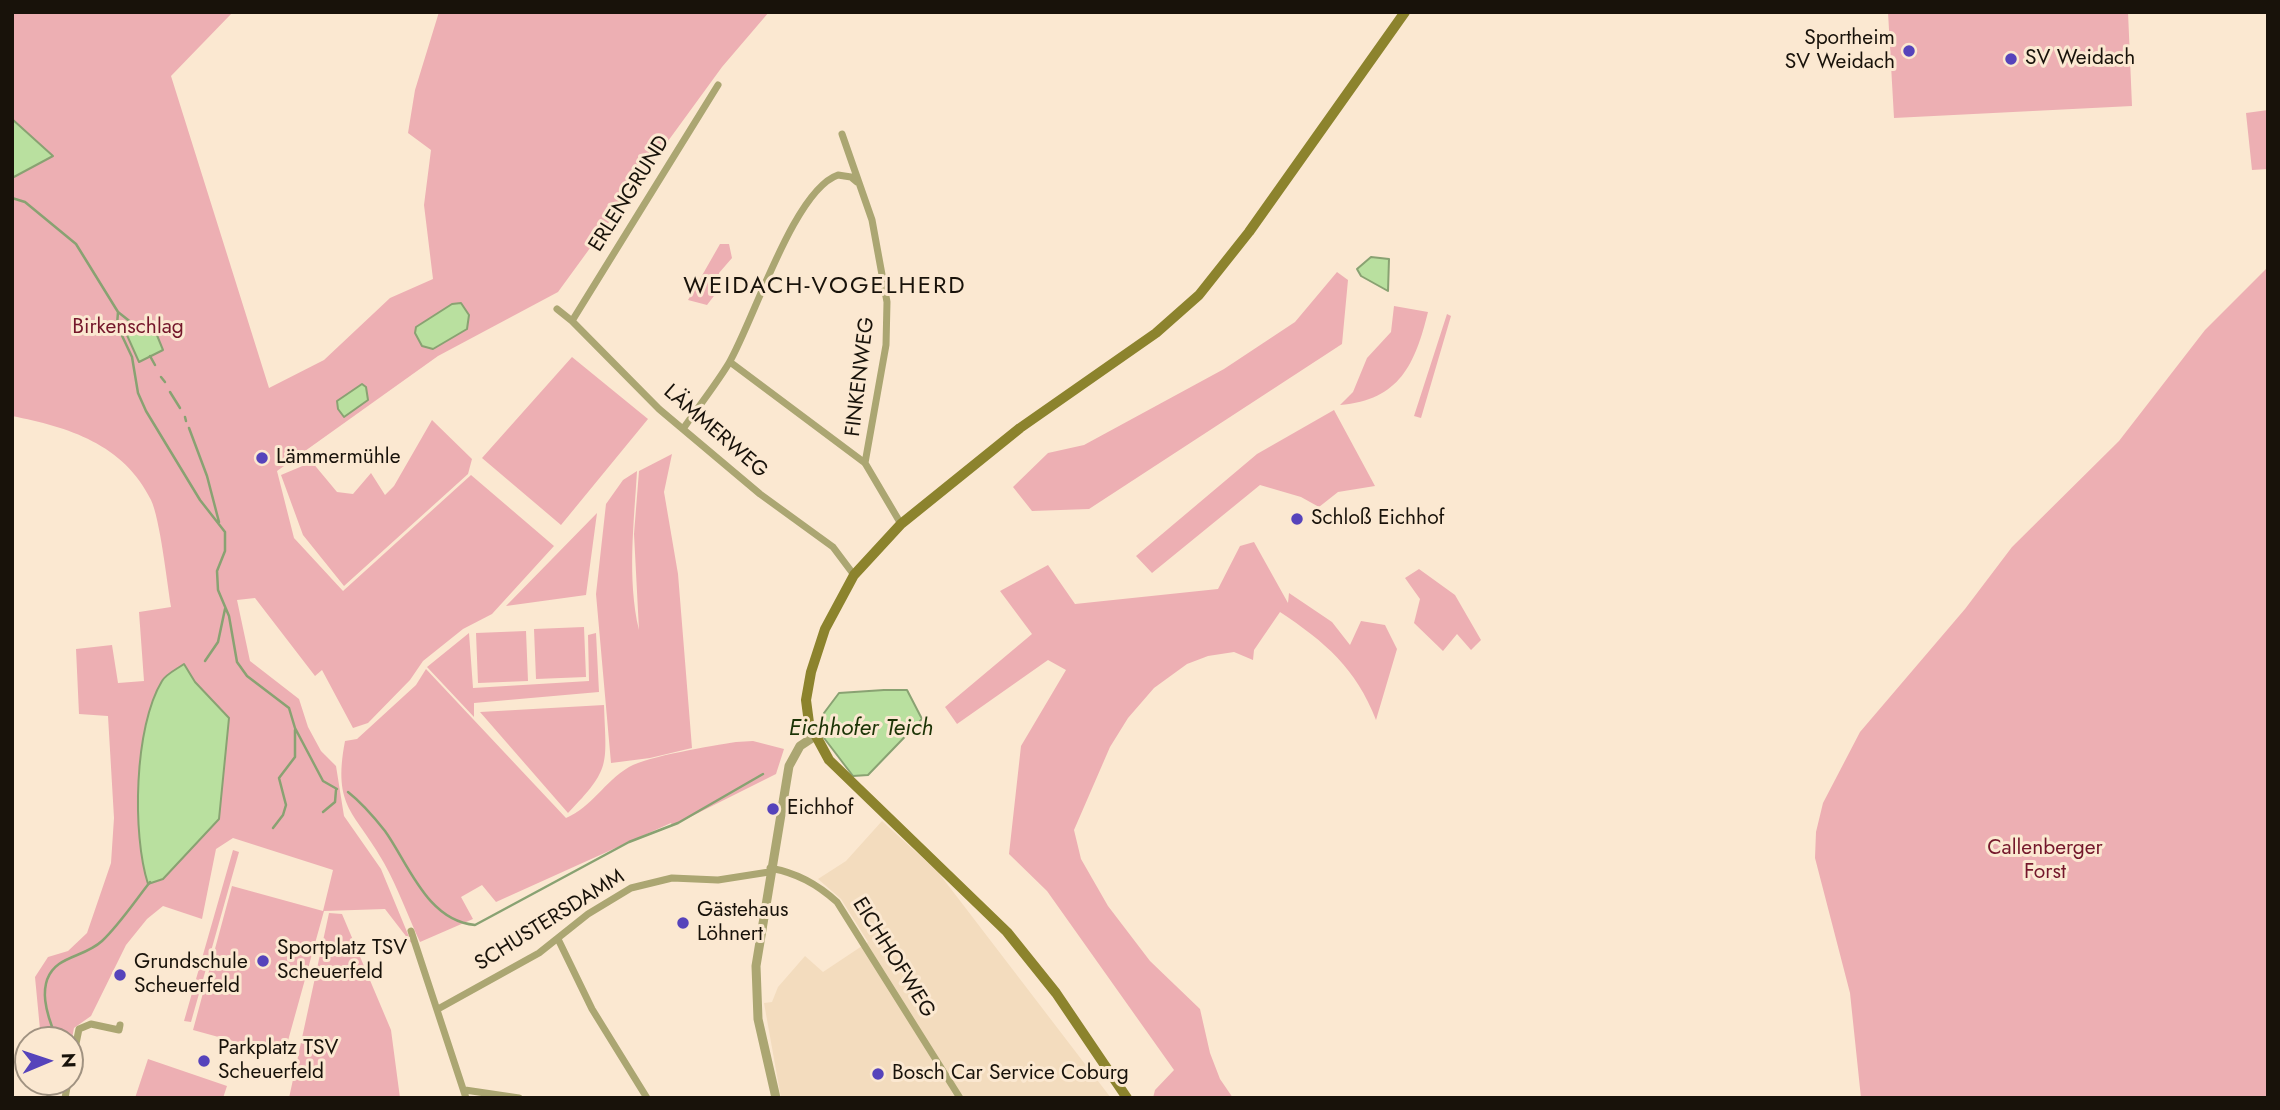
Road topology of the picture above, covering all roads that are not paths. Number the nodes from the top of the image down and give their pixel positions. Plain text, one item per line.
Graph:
1 (1405, 12) edge
2 (718, 85) dead end
3 (842, 134) dead end
4 (858, 183) junction
5 (557, 309) dead end
6 (572, 321) junction
7 (730, 362) junction
8 (682, 429) junction
9 (865, 463) junction
10 (901, 524) junction
11 (854, 575) junction
12 (815, 736) junction
13 (770, 870) junction
14 (411, 931) dead end
15 (558, 939) junction
16 (438, 1009) junction
17 (120, 1025) dead end
18 (84, 1027) edge
19 (466, 1094) edge
20 (519, 1098) edge
21 (647, 1098) edge
22 (776, 1098) edge
23 (960, 1098) edge
24 (1127, 1098) edge

1 - 10 main road
2 - 6 street, ERLENGRUND
3 - 4 street, FINKENWEG
4 - 7 street
4 - 9 street, FINKENWEG
5 - 6 street, LÄMMERWEG
6 - 8 street, LÄMMERWEG
7 - 8 street
7 - 9 street
8 - 11 street, LÄMMERWEG
9 - 10 street
10 - 11 main road
11 - 12 main road
12 - 13 street
12 - 24 main road
13 - 15 street, SCHUSTERSDAMM
13 - 22 street
13 - 23 street, EICHHOFWEG
14 - 16 street
15 - 16 street, SCHUSTERSDAMM
15 - 21 street
16 - 19 street
17 - 18 street
19 - 20 street

